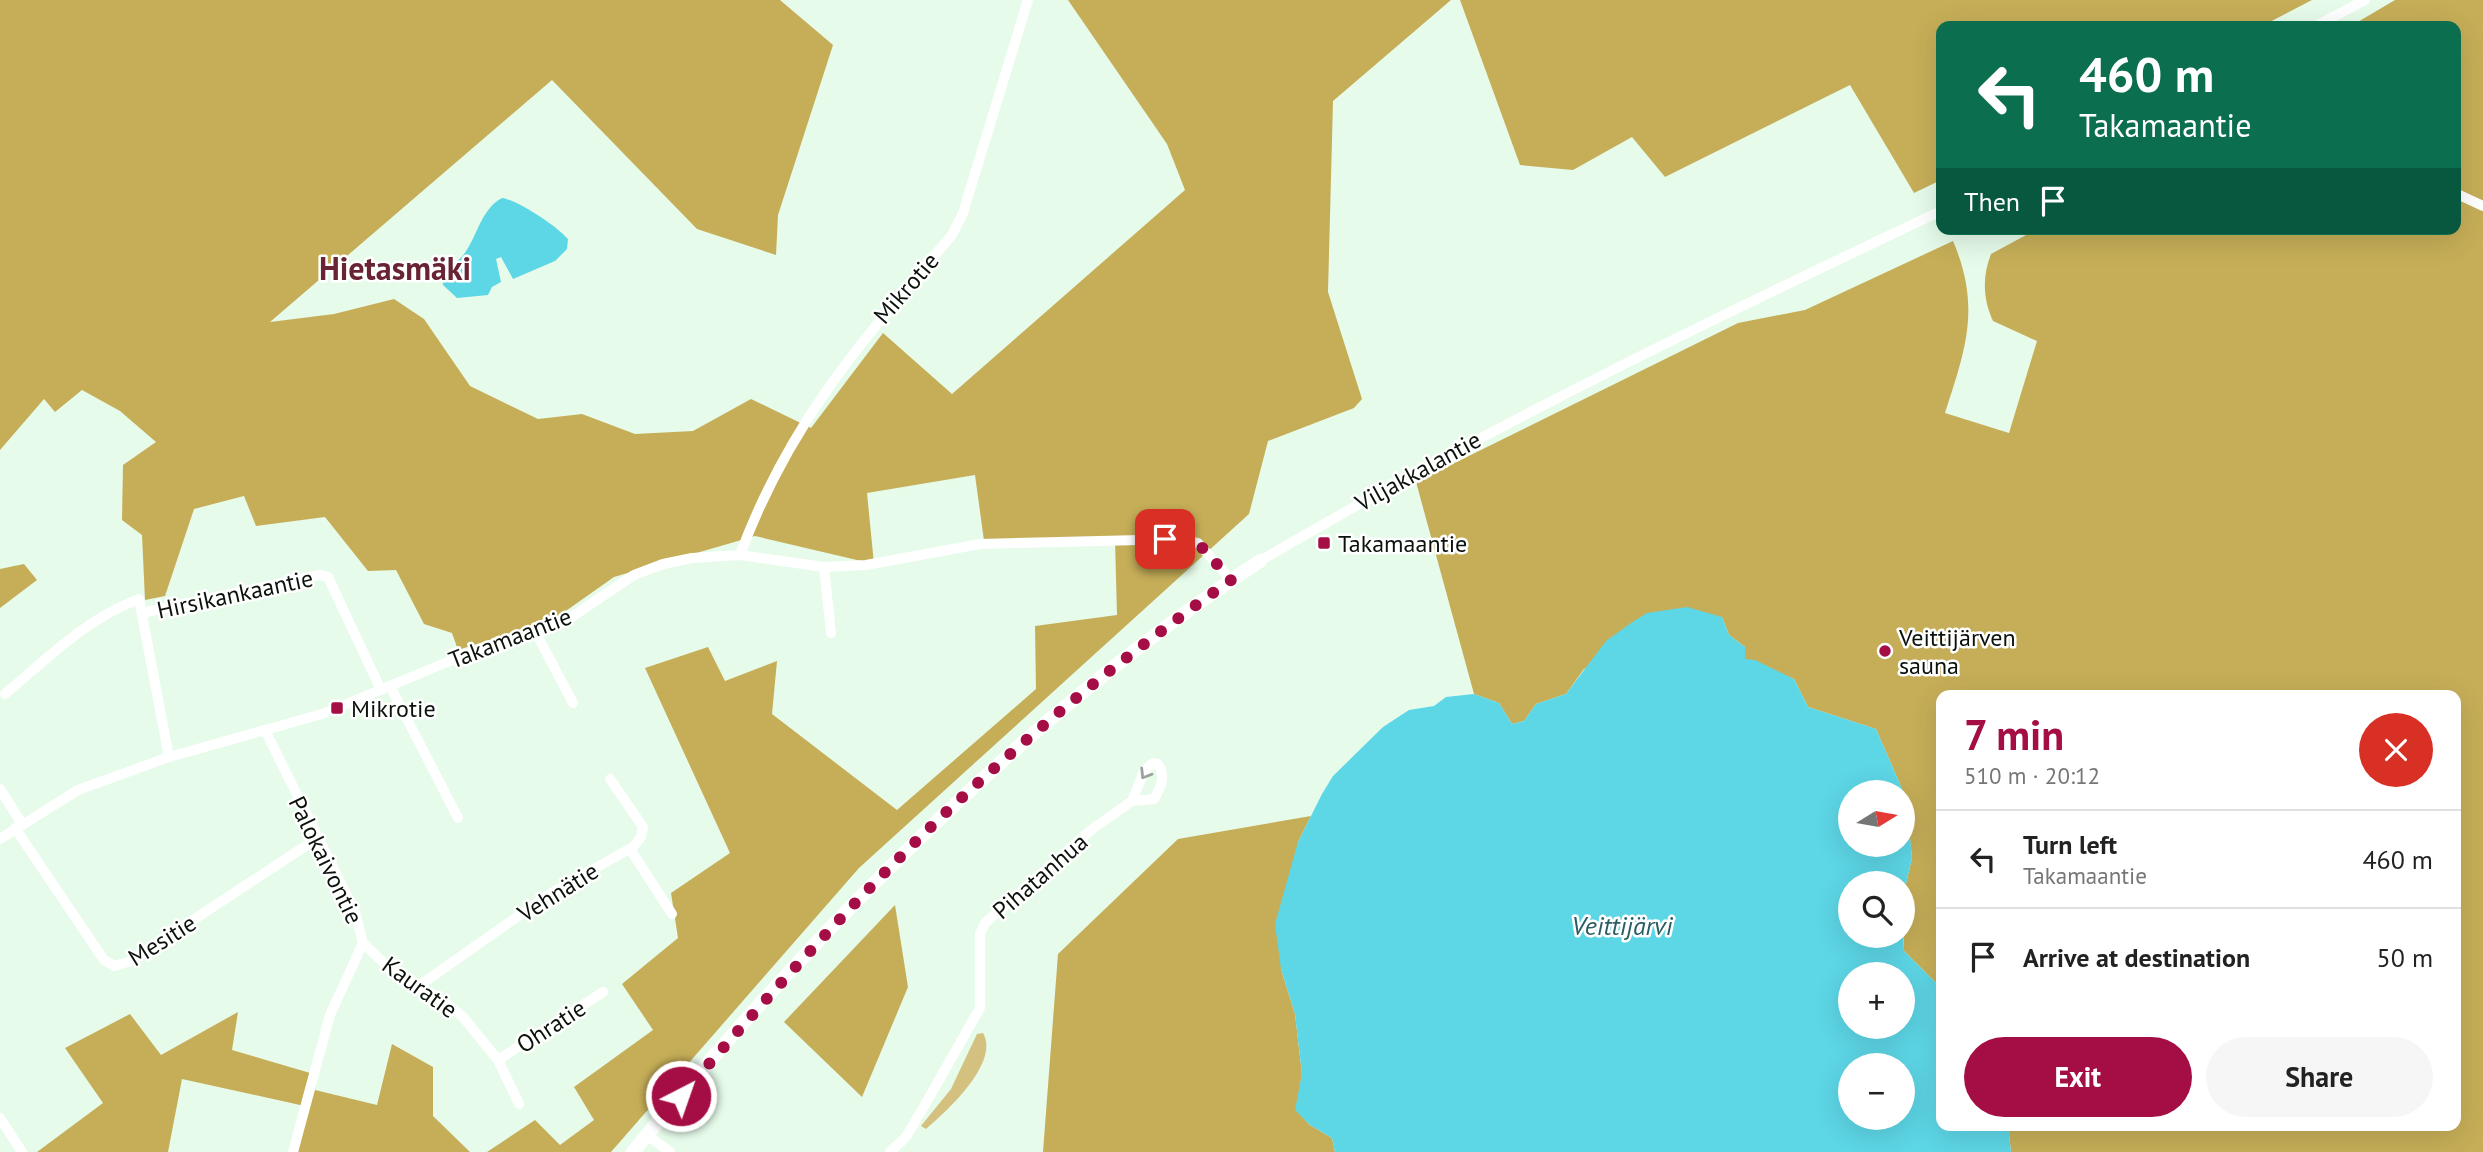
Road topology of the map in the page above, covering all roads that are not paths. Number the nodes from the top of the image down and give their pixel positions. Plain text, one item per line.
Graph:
1 (1028, 0) edge
2 (2365, 0) edge
3 (2325, 21) edge
4 (2461, 196) edge
5 (2483, 206) edge
6 (1936, 213) edge
7 (740, 555) junction
8 (1261, 561) joint
9 (824, 567) junction
10 (1231, 580) junction
11 (142, 613) junction
12 (536, 633) junction
13 (831, 633) dead end
14 (386, 688) junction
15 (5, 694) dead end
16 (573, 703) dead end
17 (265, 730) junction
18 (169, 757) junction
19 (610, 779) dead end
20 (0, 789) edge
21 (1132, 801) dead end
22 (458, 818) dead end
23 (18, 826) junction
24 (0, 839) edge
25 (316, 839) junction
26 (630, 849) junction
27 (672, 914) dead end
28 (363, 943) junction
29 (420, 985) junction
30 (603, 992) dead end
31 (498, 1060) junction
32 (519, 1104) dead end
33 (0, 1118) edge
34 (647, 1135) junction
35 (22, 1152) edge
36 (293, 1152) edge
37 (633, 1152) edge
38 (670, 1152) edge
39 (890, 1152) edge

1 - 7 street, Mikrotie
2 - 3 street
4 - 5 street
6 - 8 street, Viljakkalantie
7 - 9 street, Takamaantie
7 - 12 street, Takamaantie
8 - 10 main road, Viljakkalantie
9 - 10 street, Takamaantie
9 - 13 street
10 - 34 main road, Viljakkalantie
11 - 14 street, Hirsikankaantie
11 - 15 street, Hirsikankaantie
11 - 18 street
12 - 14 street, Takamaantie
12 - 16 street
14 - 17 street, Takamaantie
14 - 22 street
17 - 18 street, Takamaantie
17 - 25 street, Palokaivontie
18 - 23 street, Takamaantie
19 - 26 street
20 - 23 street
21 - 39 street, Pihatanhua
23 - 24 street, Takamaantie
23 - 25 street, Mesitie
25 - 28 street, Palokaivontie
26 - 27 street
26 - 29 street, Vehnätie
28 - 29 street, Kauratie
28 - 36 street, Palokaivontie
29 - 31 street, Kauratie
30 - 31 street, Ohratie
31 - 32 street, Kauratie
33 - 35 street
34 - 37 main road, Viljakkalantie
34 - 38 street

